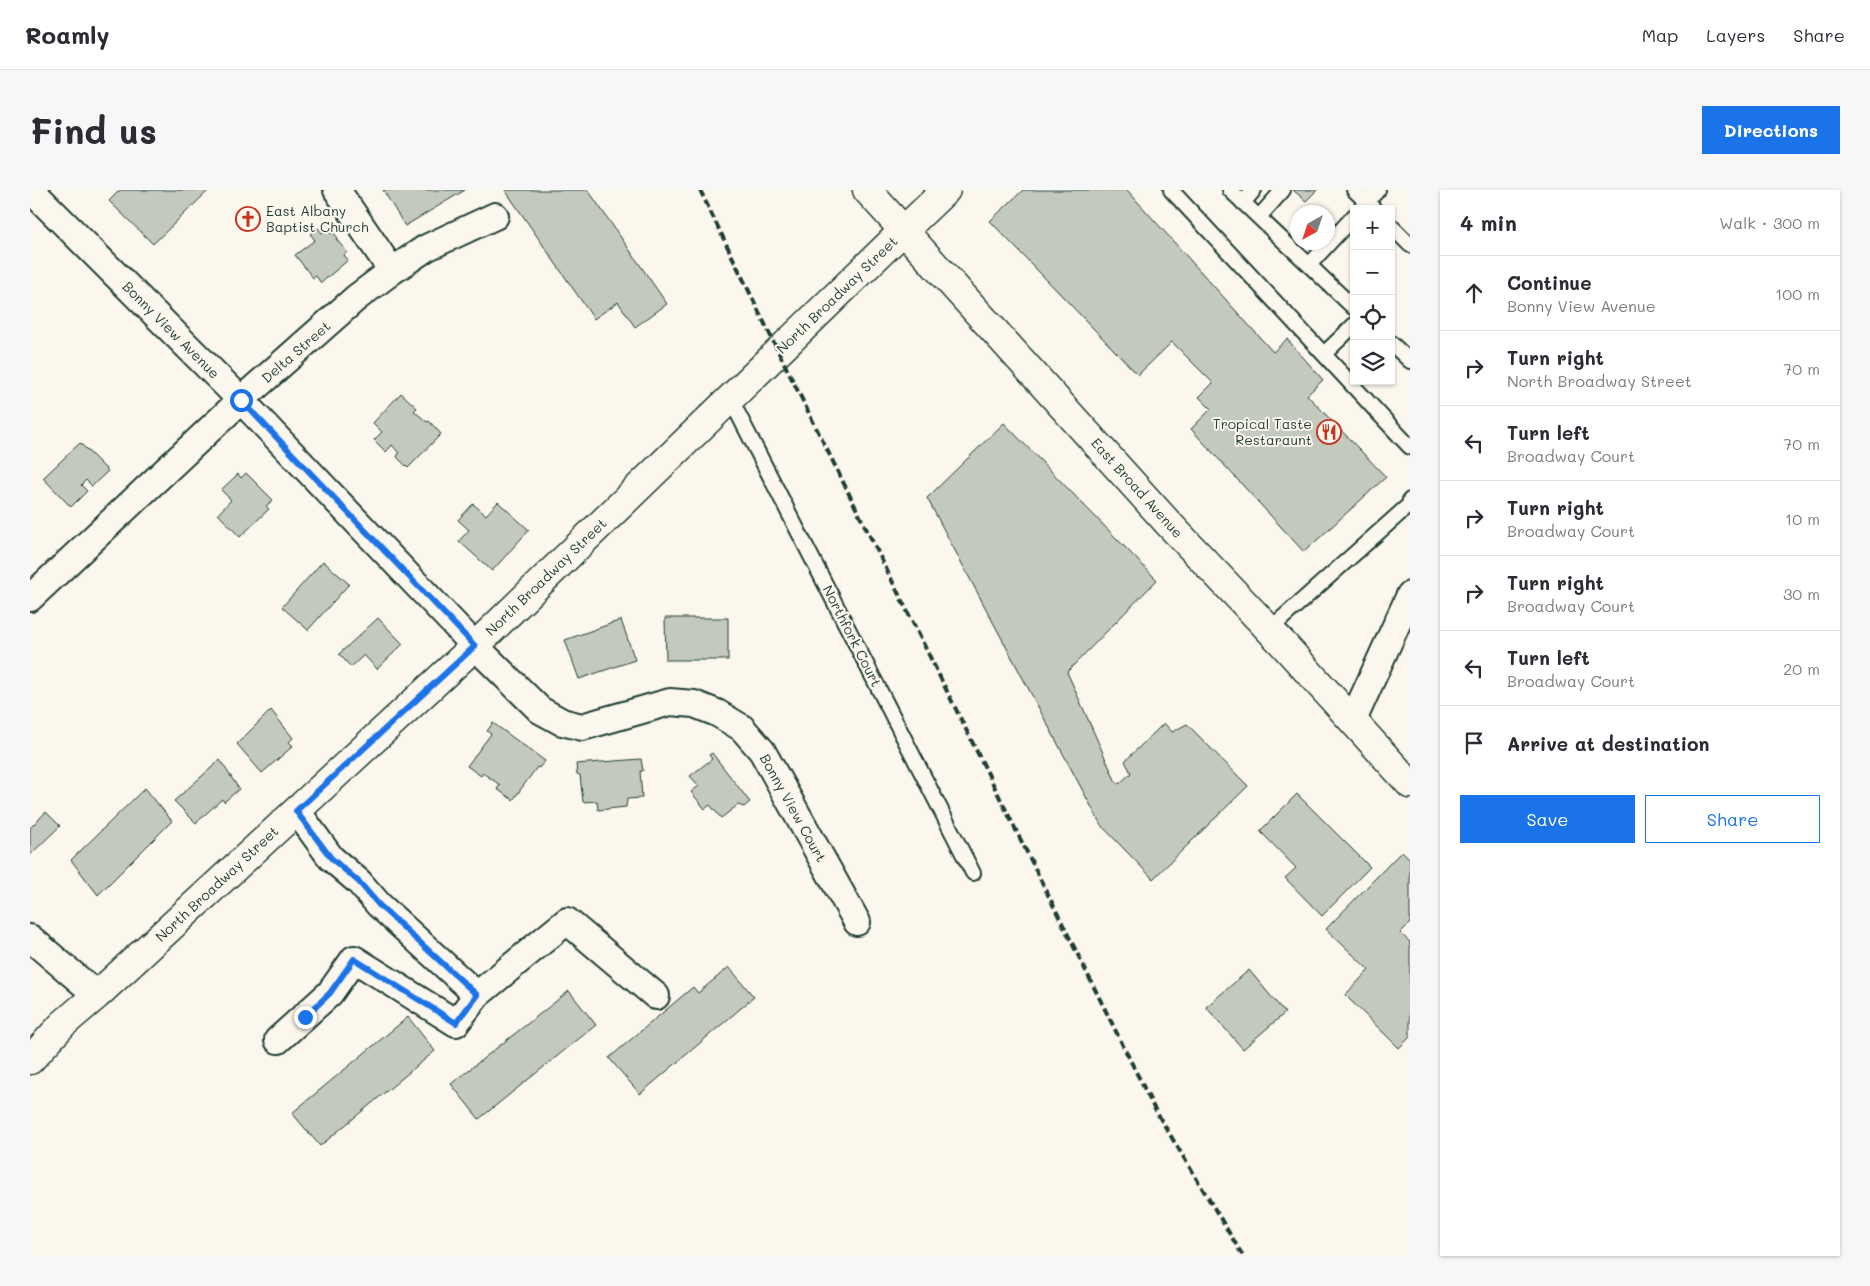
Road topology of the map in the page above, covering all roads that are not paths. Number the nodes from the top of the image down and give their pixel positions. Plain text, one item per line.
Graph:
1 (31, 190) edge
2 (337, 190) edge
3 (866, 190) edge
4 (946, 190) edge
5 (1171, 190) edge
6 (1230, 190) edge
7 (1254, 190) edge
8 (1283, 190) edge
9 (1354, 190) edge
10 (1378, 190) edge
11 (1243, 203) junction
12 (1366, 205) edge
13 (1368, 205) edge
14 (495, 216) dead end
15 (1259, 217) junction
16 (1350, 220) edge
17 (1395, 230) edge
18 (903, 231) junction
19 (1410, 245) edge
20 (1309, 265) junction
21 (392, 271) junction
22 (1350, 304) edge
23 (1350, 329) edge
24 (1395, 347) edge
25 (1324, 354) junction
26 (1410, 360) edge
27 (730, 398) junction
28 (241, 400) junction
29 (1410, 447) edge
30 (1410, 500) edge
31 (1410, 595) edge
32 (30, 598) edge
33 (1269, 630) junction
34 (475, 646) junction
35 (1353, 720) junction
36 (1410, 784) edge
37 (296, 811) junction
38 (973, 873) dead end
39 (857, 922) dead end
40 (30, 938) edge
41 (97, 995) junction
42 (477, 995) junction
43 (656, 996) dead end
44 (278, 1040) dead end
45 (30, 1060) edge

1 - 28 street, Bonny View Avenue
2 - 21 street
3 - 18 street, East Broad Avenue
4 - 18 street, North Broadway Street
5 - 25 lane
6 - 11 lane
7 - 11 lane
8 - 15 lane
9 - 12 lane
10 - 13 lane
11 - 15 lane
14 - 21 street, Delta Street
15 - 20 lane
16 - 20 lane
17 - 19 lane
18 - 27 street, North Broadway Street
18 - 33 street, East Broad Avenue
20 - 22 lane
21 - 28 street, Delta Street
23 - 25 lane
24 - 26 lane
25 - 29 lane
27 - 34 street, North Broadway Street
27 - 38 lane, Northfork Court
28 - 32 street, Delta Street
28 - 34 street, Bonny View Avenue
30 - 33 lane
31 - 35 street
33 - 35 street, East Broad Avenue
34 - 37 street, North Broadway Street
34 - 39 street, Bonny View Court
35 - 36 street, East Broad Avenue
37 - 41 street, North Broadway Street
37 - 42 street
40 - 41 street
41 - 45 street, North Broadway Street
42 - 43 street
42 - 44 street

